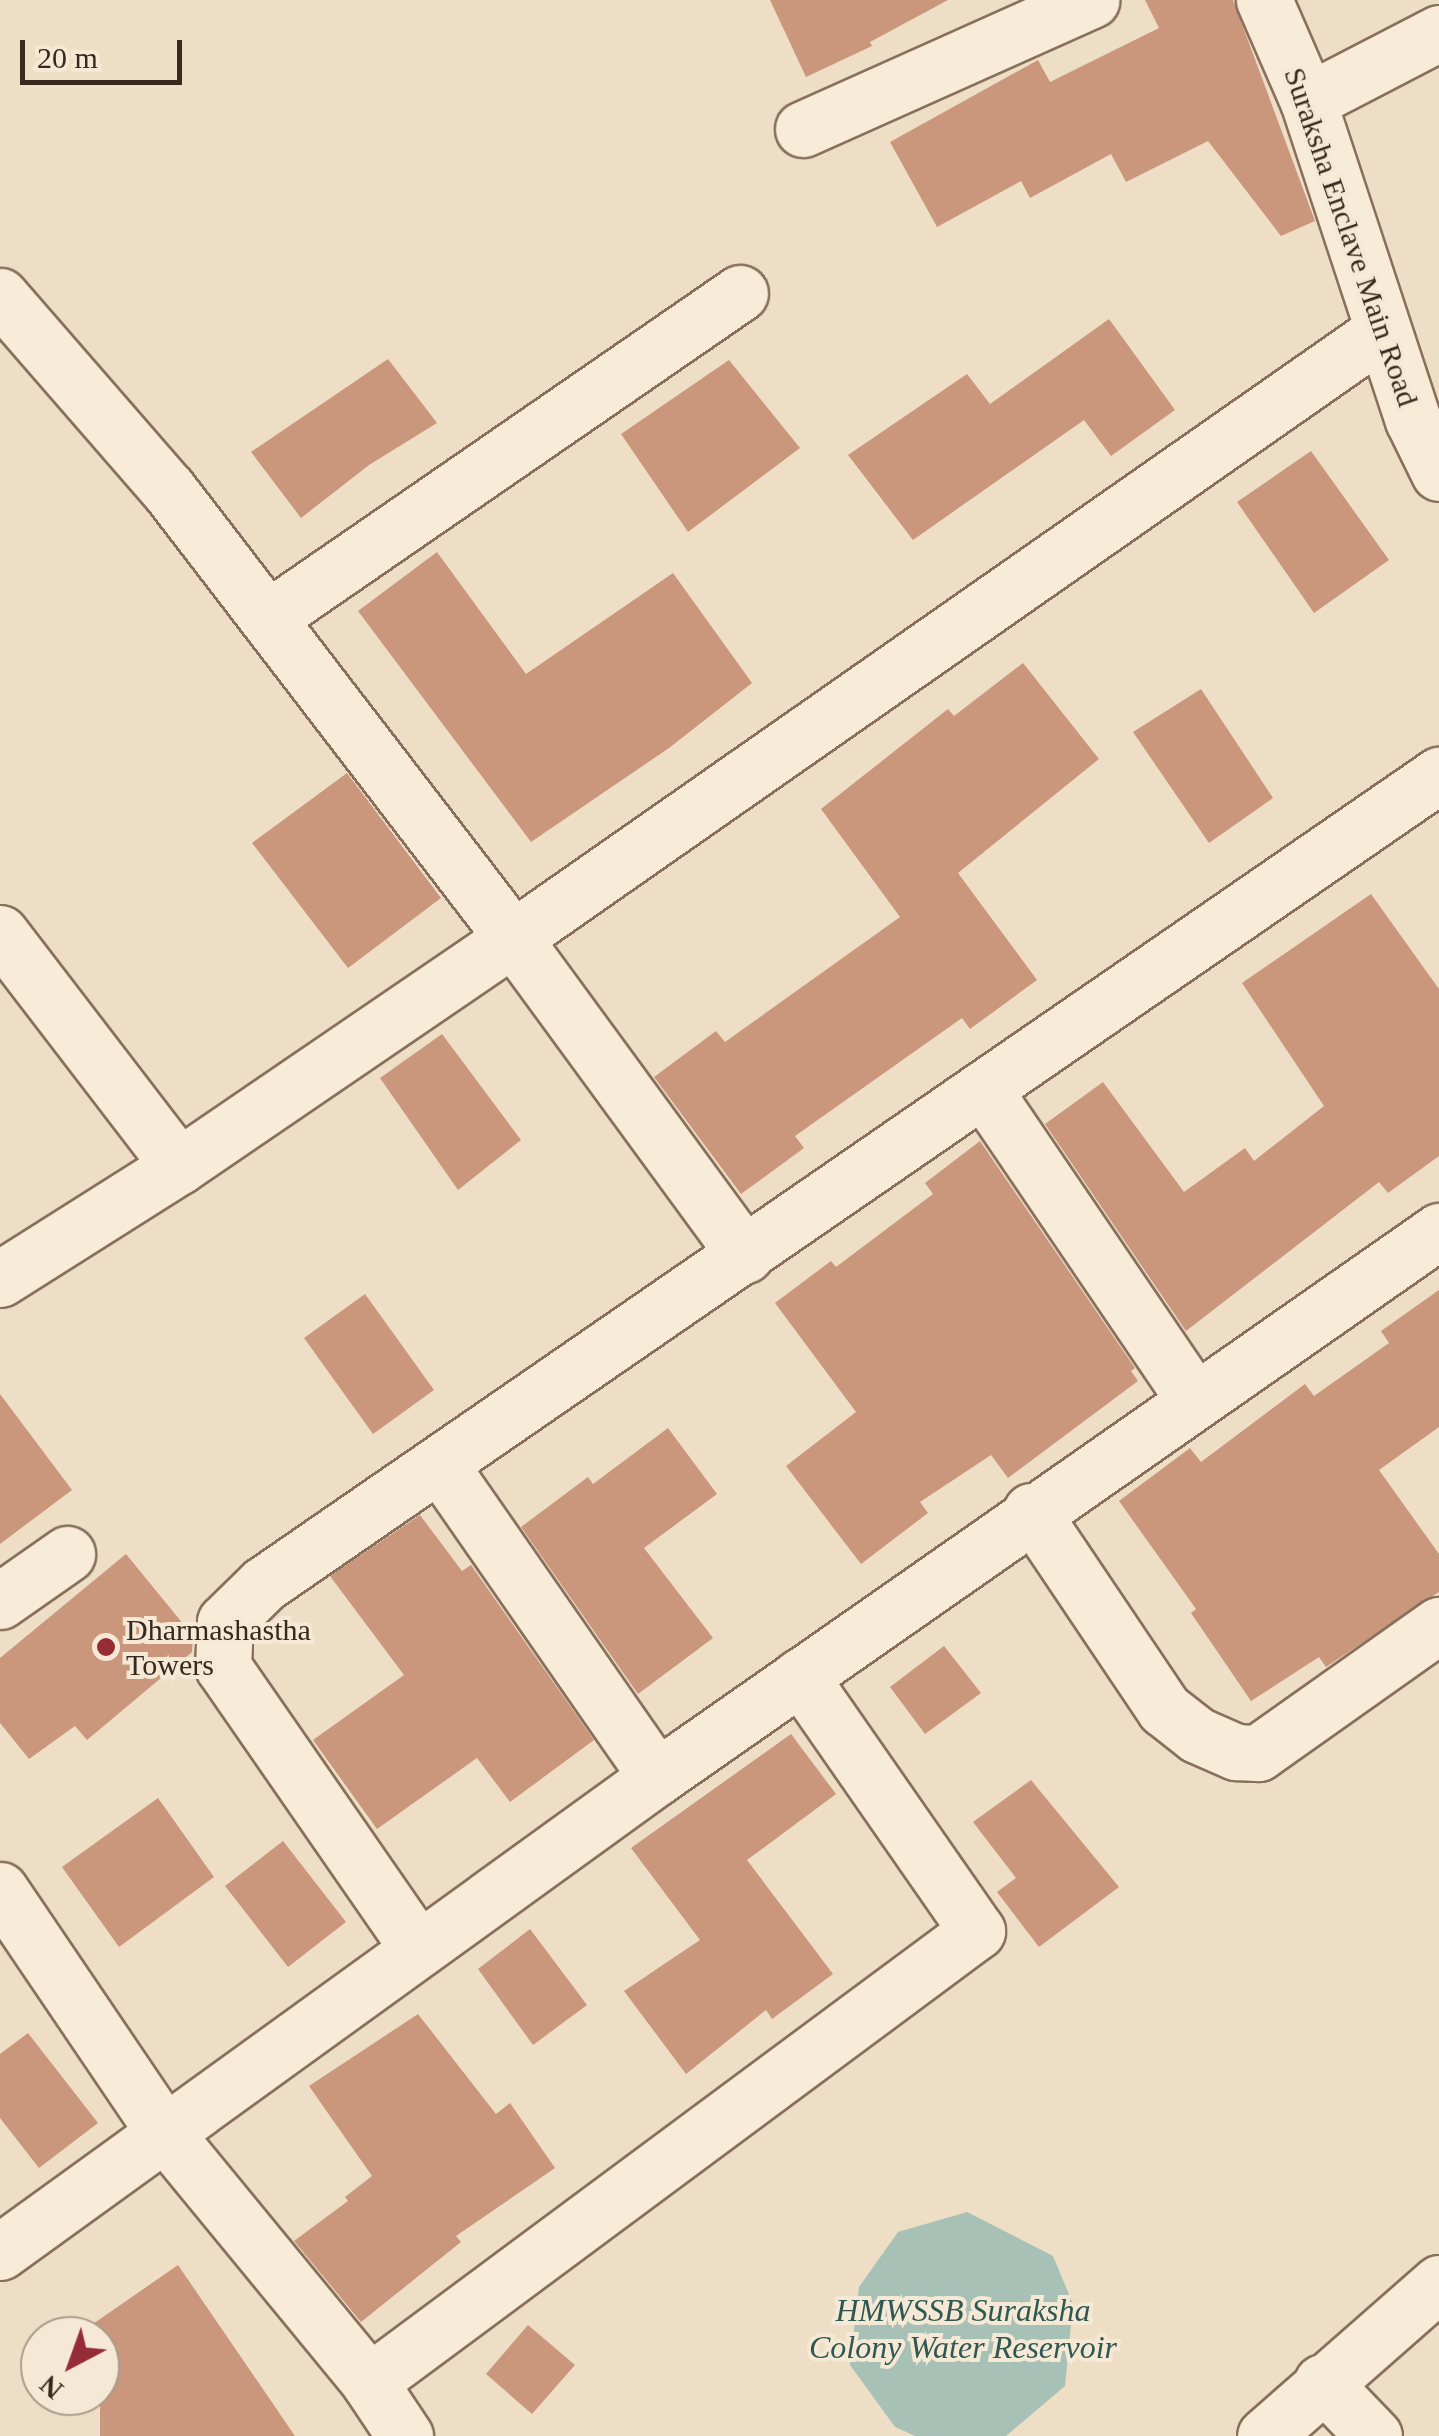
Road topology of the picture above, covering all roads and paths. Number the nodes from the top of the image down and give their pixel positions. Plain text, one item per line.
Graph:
1 (1092, 0) edge
2 (1264, 0) edge
3 (1439, 33) edge
4 (1308, 100) junction
5 (803, 129) dead end
6 (740, 293) dead end
7 (0, 296) edge
8 (1382, 331) junction
9 (1426, 413) edge
10 (1439, 473) edge
11 (268, 618) junction
12 (1439, 775) edge
13 (0, 933) edge
14 (512, 938) junction
15 (983, 1090) junction
16 (179, 1166) junction
17 (1439, 1231) edge
18 (745, 1255) junction
19 (0, 1280) edge
20 (1194, 1398) junction
21 (440, 1465) junction
22 (1032, 1511) junction
23 (67, 1554) dead end
24 (0, 1600) edge
25 (1439, 1625) edge
26 (800, 1676) junction
27 (656, 1777) junction
28 (0, 1890) edge
29 (417, 1947) junction
30 (164, 2132) junction
31 (0, 2252) edge
32 (1439, 2283) edge
33 (369, 2382) junction
34 (1322, 2382) junction
35 (405, 2436) edge
36 (1264, 2436) edge
37 (1374, 2436) edge

1 - 5 street
2 - 4 street, Suraksha Enclave Main Road
3 - 4 street
4 - 8 street, Suraksha Enclave Main Road
6 - 11 street
7 - 11 street
8 - 9 street, Suraksha Enclave Main Road
8 - 14 street
9 - 10 street, Suraksha Enclave Main Road
11 - 14 street
12 - 15 street
13 - 16 street
14 - 16 street
14 - 18 street
15 - 18 street
15 - 20 street
16 - 19 street
17 - 20 street
18 - 21 street
20 - 22 street
21 - 27 street
21 - 29 street
22 - 25 street
22 - 26 street
23 - 24 street
26 - 27 street
26 - 33 street
27 - 29 street
28 - 30 street
29 - 30 street
30 - 31 street
30 - 33 street
32 - 34 street
33 - 35 street
34 - 36 street
34 - 37 street

